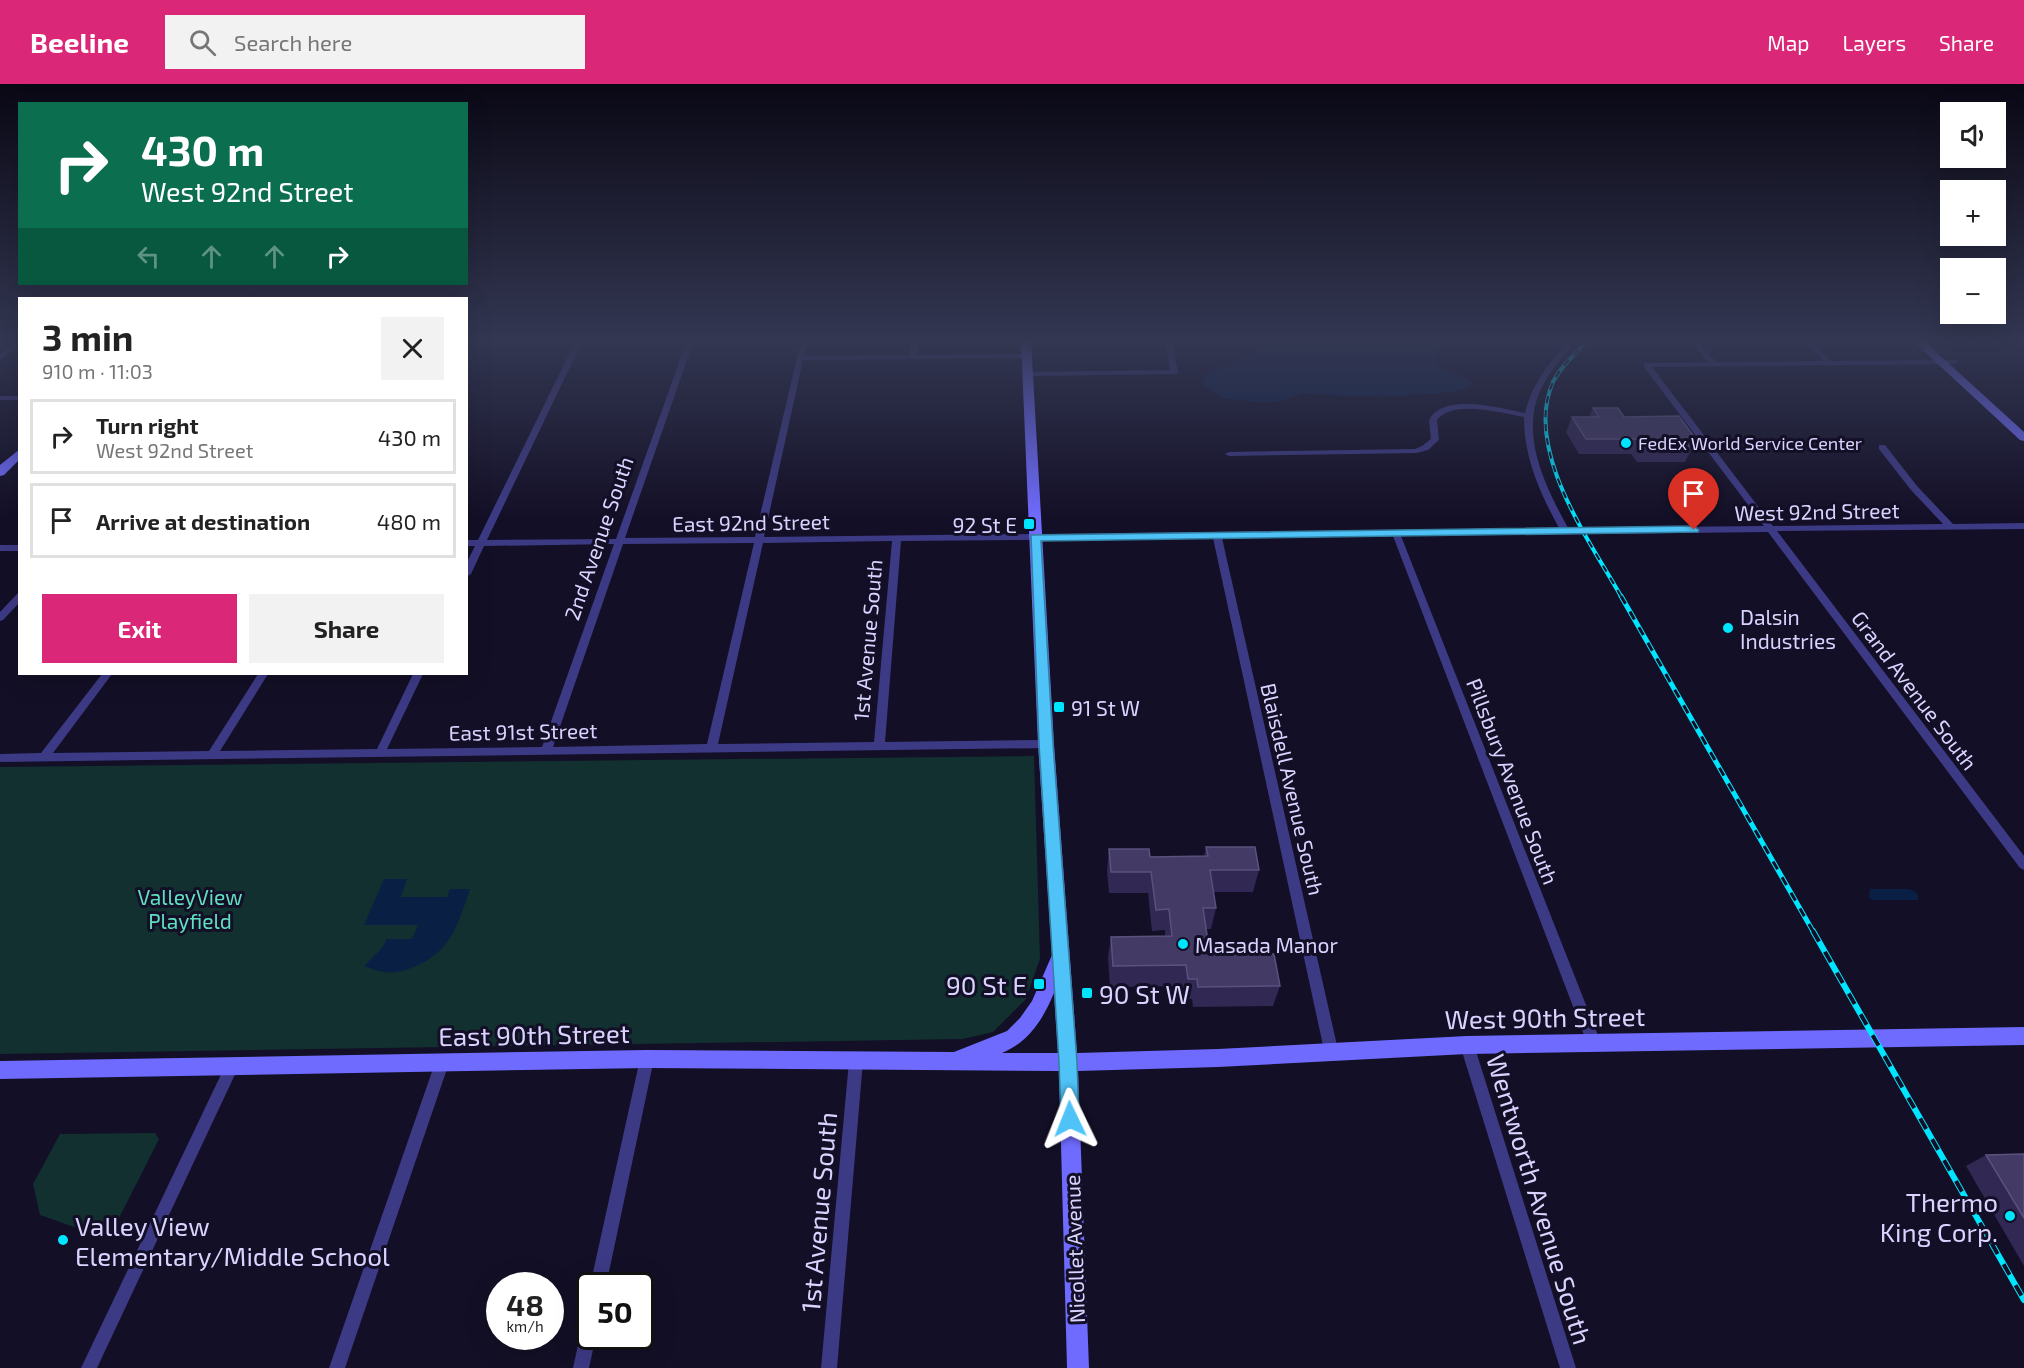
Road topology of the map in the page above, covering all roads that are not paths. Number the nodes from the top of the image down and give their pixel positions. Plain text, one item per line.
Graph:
1 (550, 400) edge
2 (669, 400) edge
3 (791, 400) edge
4 (1029, 400) edge
5 (1532, 400) edge
6 (1673, 400) edge
7 (1982, 400) edge
8 (1996, 400) edge
9 (1530, 416) junction
10 (2024, 425) edge
11 (2024, 438) edge
12 (1882, 447) dead end
13 (18, 454) edge
14 (1229, 454) dead end
15 (0, 472) edge
16 (2024, 526) edge
17 (1951, 527) junction
18 (1769, 529) junction
19 (1565, 531) junction
20 (1396, 533) junction
21 (1217, 535) junction
22 (1035, 537) junction
23 (897, 538) junction
24 (759, 540) junction
25 (619, 542) junction
26 (468, 543) edge
27 (481, 543) junction
28 (0, 548) edge
29 (18, 548) edge
30 (468, 570) edge
31 (18, 598) edge
32 (0, 618) edge
33 (105, 675) edge
34 (261, 675) edge
35 (418, 675) edge
36 (1046, 744) junction
37 (879, 746) junction
38 (712, 748) junction
39 (546, 750) junction
40 (380, 753) junction
41 (212, 755) junction
42 (44, 757) junction
43 (0, 758) edge
44 (2024, 865) edge
45 (1061, 955) junction
46 (2024, 1036) edge
47 (1594, 1043) junction
48 (1467, 1045) junction
49 (1331, 1050) junction
50 (647, 1059) junction
51 (856, 1061) junction
52 (951, 1062) junction
53 (1068, 1062) junction
54 (442, 1063) junction
55 (232, 1066) junction
56 (0, 1070) edge
57 (601, 1272) edge
58 (585, 1350) edge
59 (89, 1368) edge
60 (337, 1368) edge
61 (581, 1368) edge
62 (829, 1368) edge
63 (1078, 1368) edge
64 (1568, 1368) edge

1 - 27 street
2 - 25 street, 2nd Avenue South
3 - 24 street
4 - 22 main road, Nicollet Avenue
5 - 9 street
6 - 18 street, Grand Avenue South
7 - 11 main road
8 - 10 main road
9 - 14 street
9 - 19 street
12 - 17 street
13 - 15 main road
16 - 17 street, West 92nd Street
17 - 18 street, West 92nd Street
18 - 19 street, West 92nd Street
18 - 44 street, Grand Avenue South
19 - 20 street, West 92nd Street
20 - 21 street, West 92nd Street
20 - 47 street, Pillsbury Avenue South
21 - 22 street, West 92nd Street
21 - 49 street, Blaisdell Avenue South
22 - 23 street, East 92nd Street
22 - 36 main road, Nicollet Avenue
23 - 24 street, East 92nd Street
23 - 37 street, 1st Avenue South
24 - 25 street, East 92nd Street
24 - 38 street
25 - 27 street, East 92nd Street
25 - 39 street, 2nd Avenue South
26 - 27 street, East 92nd Street
27 - 30 street
28 - 29 street
31 - 32 street
33 - 42 street
34 - 41 street
35 - 40 street
36 - 37 street, East 91st Street
36 - 45 main road, Nicollet Avenue
37 - 38 street, East 91st Street
38 - 39 street, East 91st Street
39 - 40 street, East 91st Street
40 - 41 street, East 91st Street
41 - 42 street, East 91st Street
42 - 43 street, East 91st Street
45 - 52 main road
45 - 53 main road, Nicollet Avenue
46 - 47 main road, West 90th Street
47 - 48 main road, West 90th Street
48 - 49 main road, West 90th Street
48 - 64 street, Wentworth Avenue South
49 - 53 main road, West 90th Street
50 - 51 main road, East 90th Street
50 - 54 main road, East 90th Street
50 - 57 street
51 - 52 main road, East 90th Street
51 - 62 street, 1st Avenue South
52 - 53 main road, East 90th Street
53 - 63 main road, Nicollet Avenue
54 - 55 main road, East 90th Street
54 - 60 street
55 - 56 main road, East 90th Street
55 - 59 street
58 - 61 street

